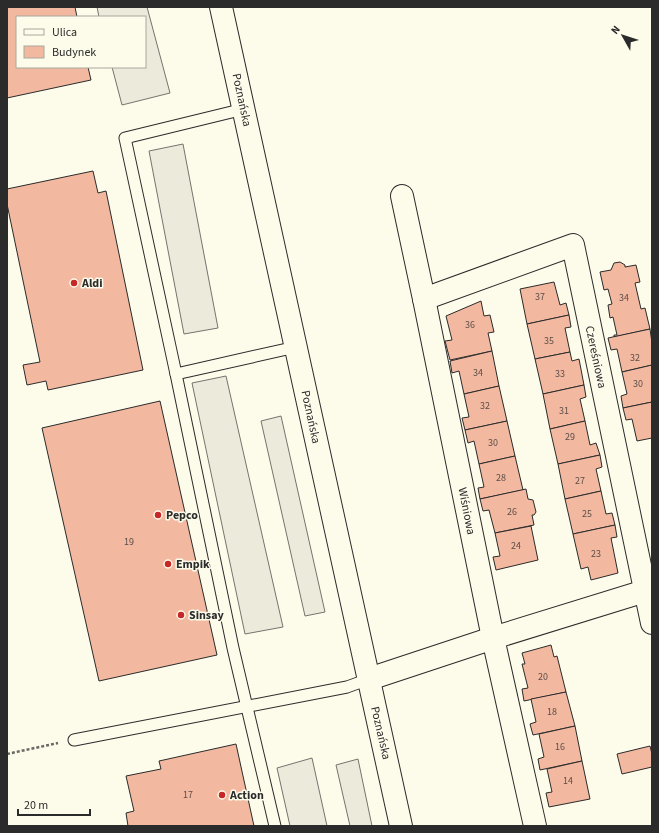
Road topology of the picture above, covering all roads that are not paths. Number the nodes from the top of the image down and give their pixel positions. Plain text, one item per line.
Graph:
1 (221, 7) edge
2 (244, 109) junction
3 (402, 196) dead end
4 (424, 299) junction
5 (296, 347) junction
6 (176, 374) junction
7 (645, 591) junction
8 (652, 623) edge
9 (493, 638) junction
10 (369, 679) junction
11 (247, 706) junction
12 (74, 740) road end
13 (275, 826) edge
14 (402, 826) edge
15 (535, 826) edge

1 - 2 street, Poznańska
2 - 5 street, Poznańska
2 - 6 lane
3 - 4 street, Wiśniowa
4 - 7 street, Czereśniowa
4 - 9 street, Wiśniowa
5 - 6 lane
5 - 10 street, Poznańska
6 - 11 lane
7 - 8 street, Czereśniowa
7 - 9 street
9 - 10 street
9 - 15 street, Wiśniowa
10 - 11 lane
10 - 14 street, Poznańska
11 - 12 lane
11 - 13 lane

